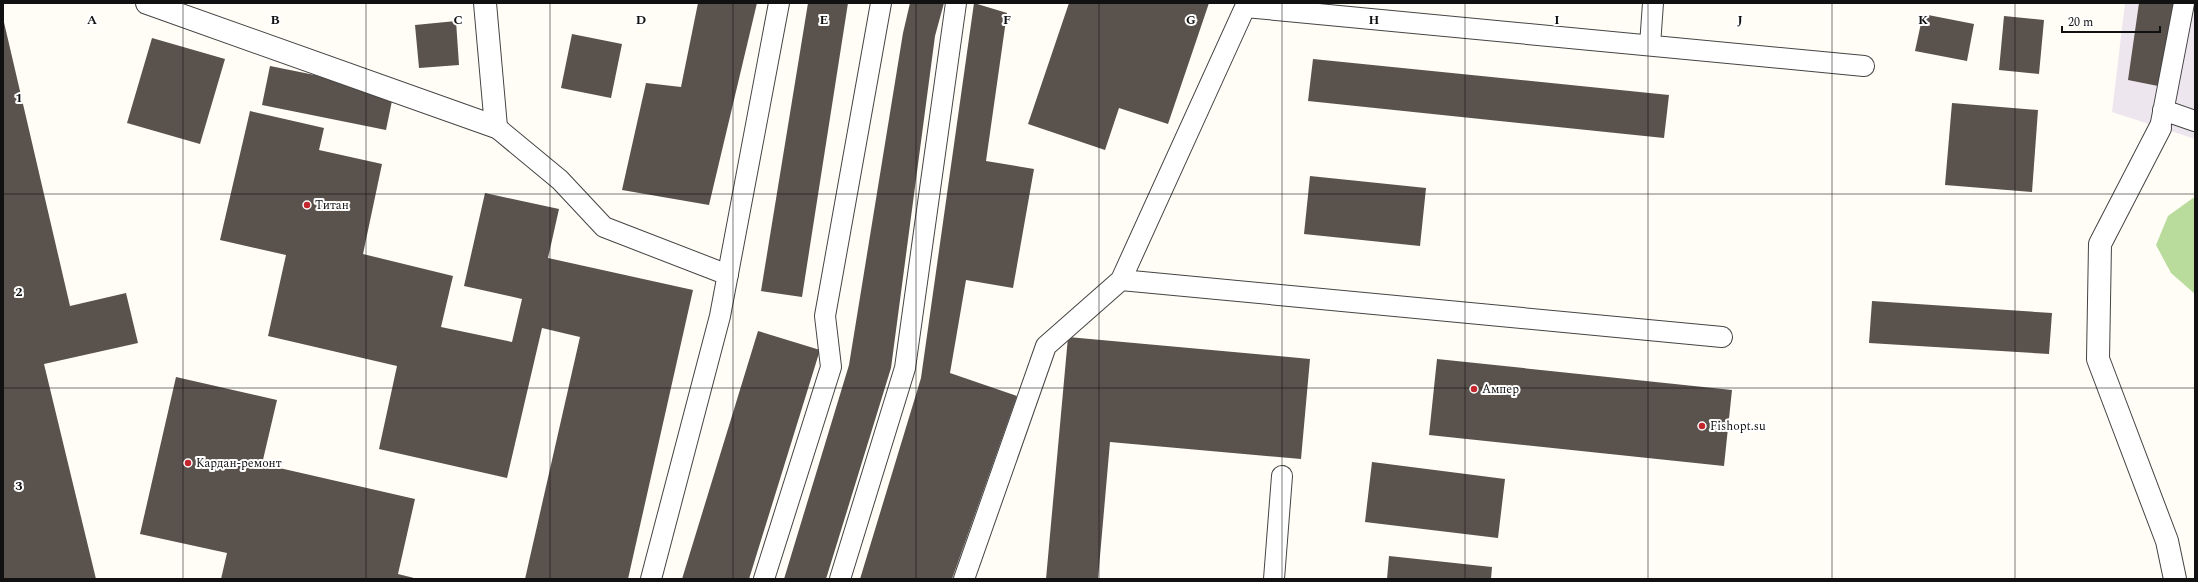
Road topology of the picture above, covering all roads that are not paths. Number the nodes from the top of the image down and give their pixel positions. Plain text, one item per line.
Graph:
1 (147, 3) edge
2 (485, 3) edge
3 (778, 3) edge
4 (880, 3) edge
5 (956, 3) edge
6 (1653, 3) edge
7 (2184, 3) edge
8 (1246, 5) edge
9 (1650, 46) junction
10 (1864, 66) dead end
11 (2162, 119) junction
12 (2195, 121) edge
13 (496, 127) junction
14 (728, 275) junction
15 (1121, 280) junction
16 (1722, 337) dead end
17 (1282, 476) dead end
18 (651, 579) edge
19 (764, 579) edge
20 (840, 579) edge
21 (964, 579) edge
22 (1274, 579) edge
23 (2175, 579) edge

1 - 13 street
2 - 13 street
3 - 14 lane
4 - 19 lane
5 - 20 lane
6 - 9 lane
7 - 11 lane
8 - 9 lane
8 - 15 lane
9 - 10 lane
11 - 12 lane
11 - 23 street
13 - 14 lane
14 - 18 lane
15 - 16 lane
15 - 21 lane
17 - 22 lane

